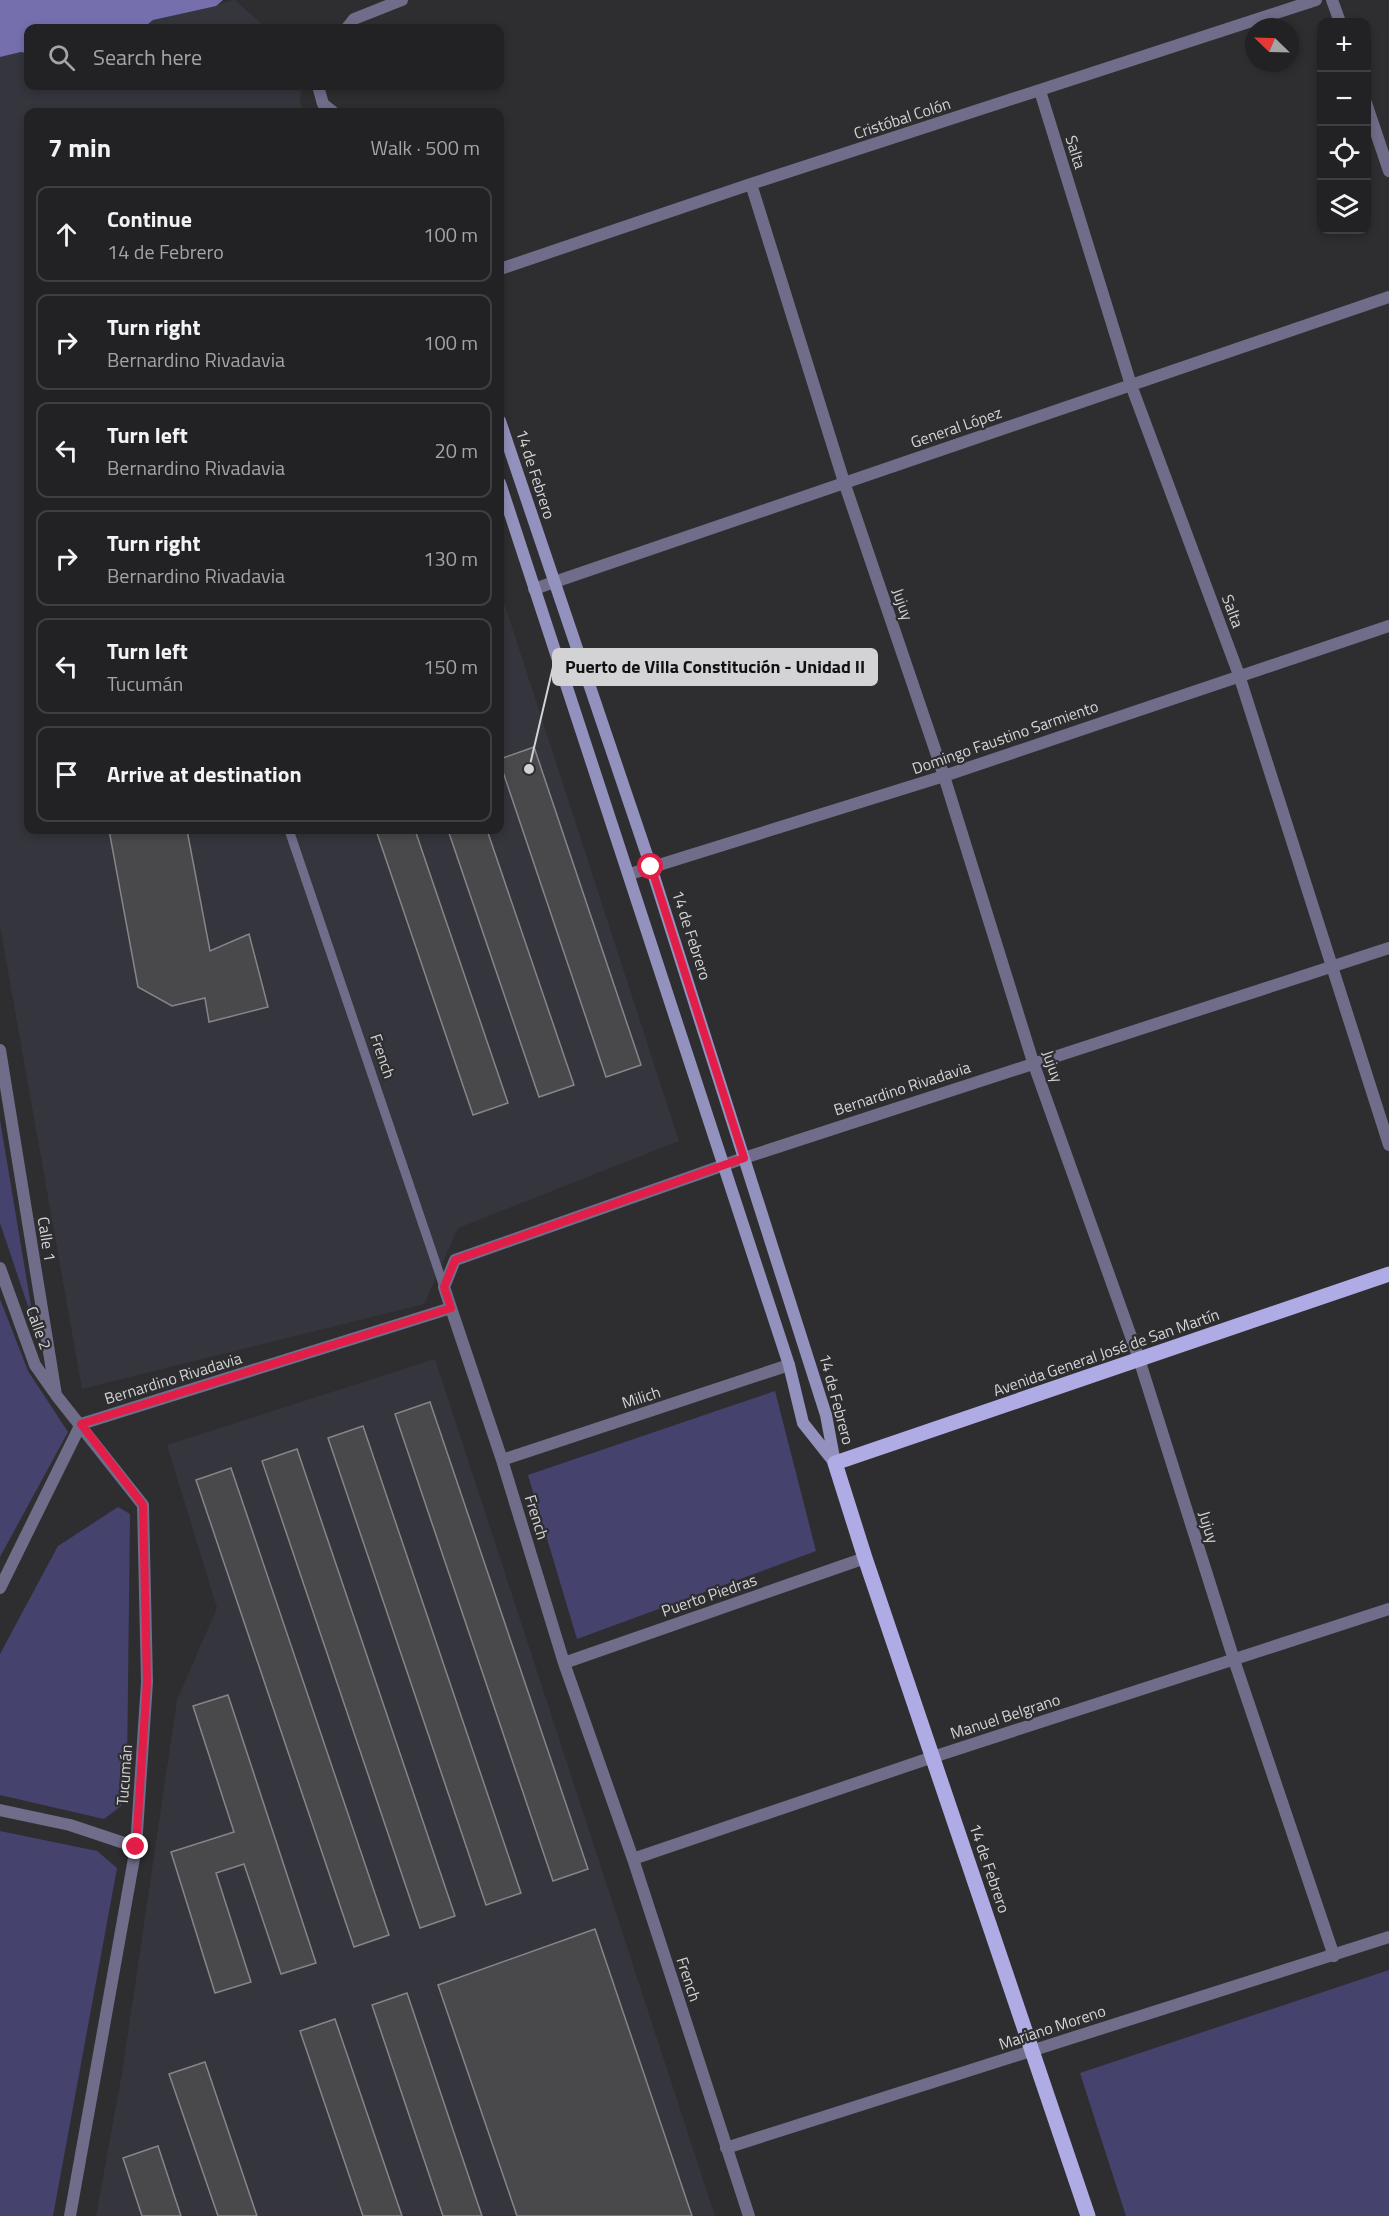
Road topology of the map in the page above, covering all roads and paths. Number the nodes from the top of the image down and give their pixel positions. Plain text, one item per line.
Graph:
1 (402, 0) edge
2 (1316, 0) edge
3 (1332, 0) edge
4 (1339, 18) edge
5 (350, 24) edge
6 (319, 90) edge
7 (1040, 91) junction
8 (328, 108) edge
9 (1371, 119) edge
10 (1389, 171) edge
11 (750, 184) junction
12 (504, 269) edge
13 (1389, 297) edge
14 (1131, 385) junction
15 (504, 433) edge
16 (844, 482) junction
17 (504, 495) edge
18 (553, 583) junction
19 (534, 589) junction
20 (1389, 626) edge
21 (1239, 675) junction
22 (944, 776) junction
23 (290, 834) edge
24 (651, 867) junction
25 (630, 874) junction
26 (1389, 948) edge
27 (1333, 967) junction
28 (0, 1050) edge
29 (1034, 1062) junction
30 (1389, 1146) edge
31 (744, 1158) junction
32 (724, 1165) junction
33 (0, 1268) edge
34 (1389, 1274) edge
35 (444, 1287) junction
36 (451, 1308) junction
37 (1140, 1359) junction
38 (789, 1365) junction
39 (56, 1395) junction
40 (81, 1424) junction
41 (502, 1460) junction
42 (835, 1463) junction
43 (865, 1558) junction
44 (0, 1588) edge
45 (1389, 1609) edge
46 (1234, 1660) junction
47 (564, 1663) junction
48 (933, 1757) junction
49 (0, 1810) edge
50 (136, 1847) junction
51 (633, 1858) junction
52 (1389, 1937) edge
53 (1334, 1956) junction
54 (1033, 2050) junction
55 (726, 2148) junction
56 (70, 2216) edge
57 (749, 2216) edge
58 (1088, 2216) edge

1 - 5 street
2 - 7 street, Cristóbal Colón
3 - 4 street
6 - 8 street
7 - 11 street, Cristóbal Colón
7 - 14 street, Salta
9 - 10 street
11 - 12 street, Cristóbal Colón
11 - 16 street, Jujuy
13 - 14 street, General López
14 - 16 street, General López
14 - 21 street, Salta
15 - 18 main road, 14 de Febrero
16 - 18 street, General López
16 - 22 street, Jujuy
17 - 19 main road, 14 de Febrero
18 - 19 street, General López
18 - 24 main road, 14 de Febrero
19 - 25 main road, 14 de Febrero
20 - 21 street, Domingo Faustino Sarmiento
21 - 22 street, Domingo Faustino Sarmiento
21 - 27 street, Salta
22 - 24 street, Domingo Faustino Sarmiento
22 - 29 street, Jujuy
23 - 35 lane, French
24 - 25 street, Domingo Faustino Sarmiento
24 - 31 main road, 14 de Febrero
25 - 32 main road, 14 de Febrero
26 - 27 street, Bernardino Rivadavia
27 - 29 street, Bernardino Rivadavia
27 - 30 street, Salta
28 - 39 street, Calle 1
29 - 31 street, Bernardino Rivadavia
29 - 37 street, Jujuy
31 - 32 street, Bernardino Rivadavia
31 - 42 main road, 14 de Febrero
32 - 35 street, Bernardino Rivadavia
32 - 38 main road, 14 de Febrero
33 - 39 street, Calle 2
34 - 37 main road, Avenida General José de San Martín
35 - 36 street, French
36 - 40 street, Bernardino Rivadavia
36 - 41 street, French
37 - 42 main road, Avenida General José de San Martín
37 - 46 street, Jujuy
38 - 41 street, Milich
38 - 42 main road, 14 de Febrero
39 - 40 street
40 - 44 street
40 - 50 street, Tucumán
41 - 47 street, French
42 - 43 main road, 14 de Febrero
43 - 47 street, Puerto Piedras
43 - 48 main road, 14 de Febrero
45 - 46 street, Manuel Belgrano
46 - 48 street, Manuel Belgrano
46 - 53 street, Jujuy
47 - 51 street, French
48 - 51 street, Manuel Belgrano
48 - 54 main road, 14 de Febrero
49 - 50 street
50 - 56 street, Tucumán
51 - 55 street, French
52 - 53 street, Mariano Moreno
53 - 54 street, Mariano Moreno
54 - 55 street, Mariano Moreno
54 - 58 main road, 14 de Febrero
55 - 57 street, French

